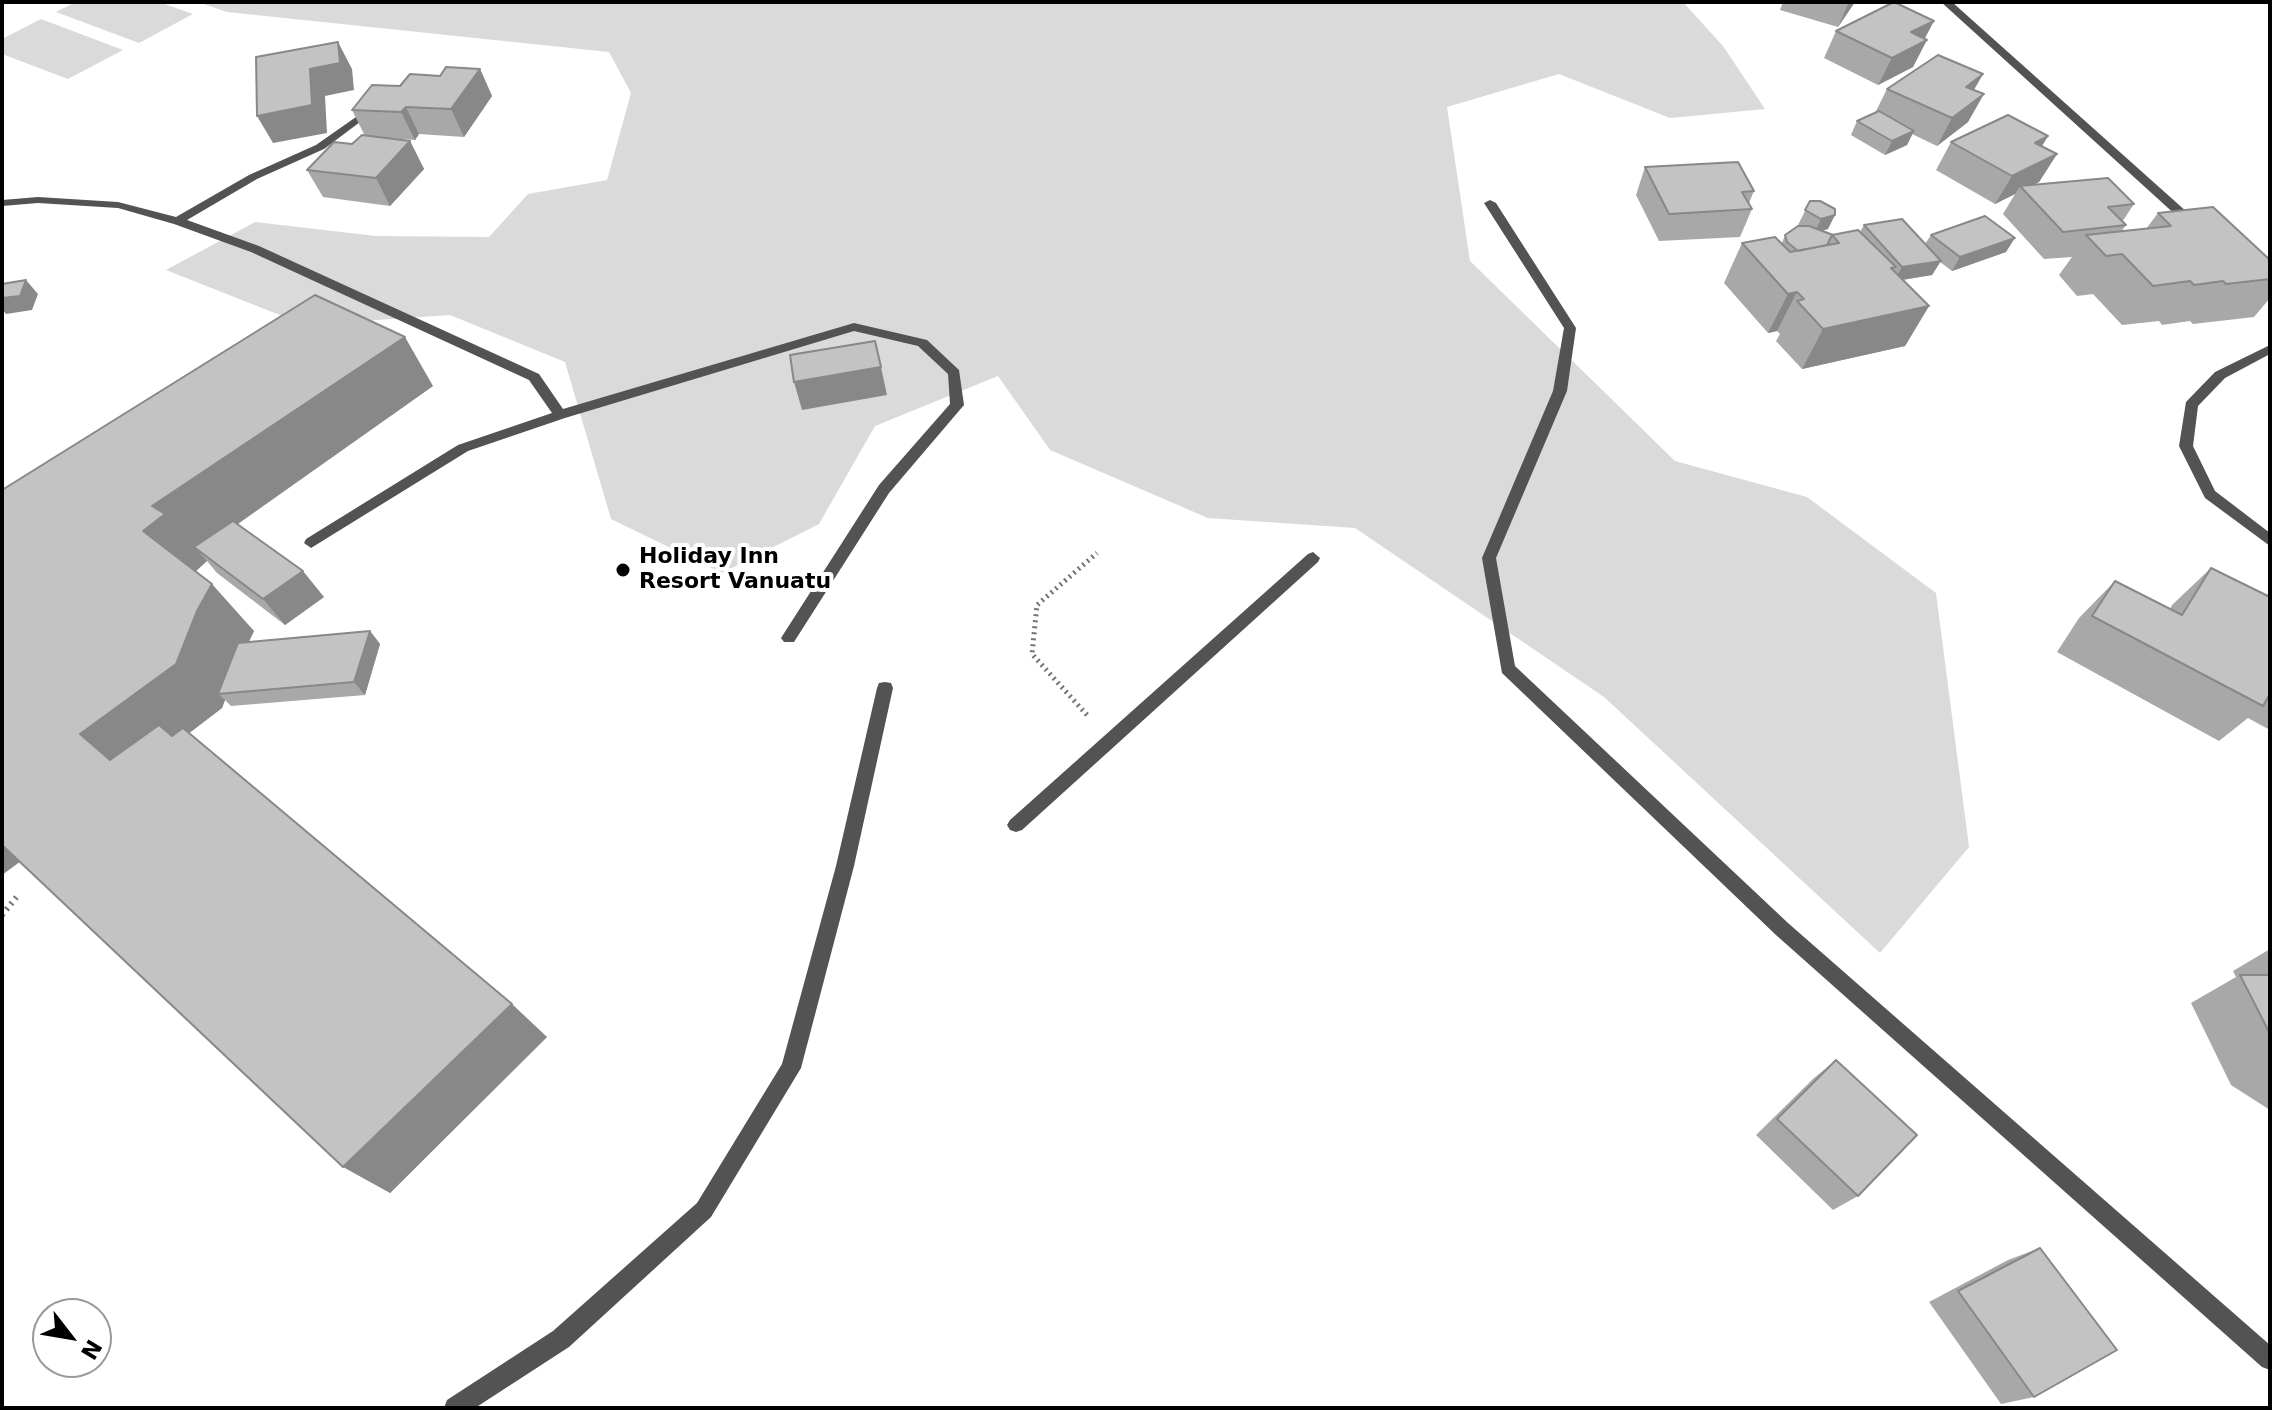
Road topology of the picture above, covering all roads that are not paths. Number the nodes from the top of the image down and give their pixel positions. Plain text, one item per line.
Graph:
1 (1946, 2) edge
2 (356, 120) edge
3 (2, 203) edge
4 (1490, 203) dead end
5 (178, 221) junction
6 (2200, 230) edge
7 (2270, 349) edge
8 (560, 415) junction
9 (2270, 541) edge
10 (311, 543) dead end
11 (1313, 558) dead end
12 (789, 638) dead end
13 (885, 688) dead end
14 (1016, 825) dead end
15 (2270, 1359) edge
16 (455, 1408) edge

1 - 6 street
2 - 5 street
3 - 5 street
4 - 15 street
5 - 8 street
7 - 9 street
8 - 10 street
8 - 12 street
11 - 14 street
13 - 16 street

